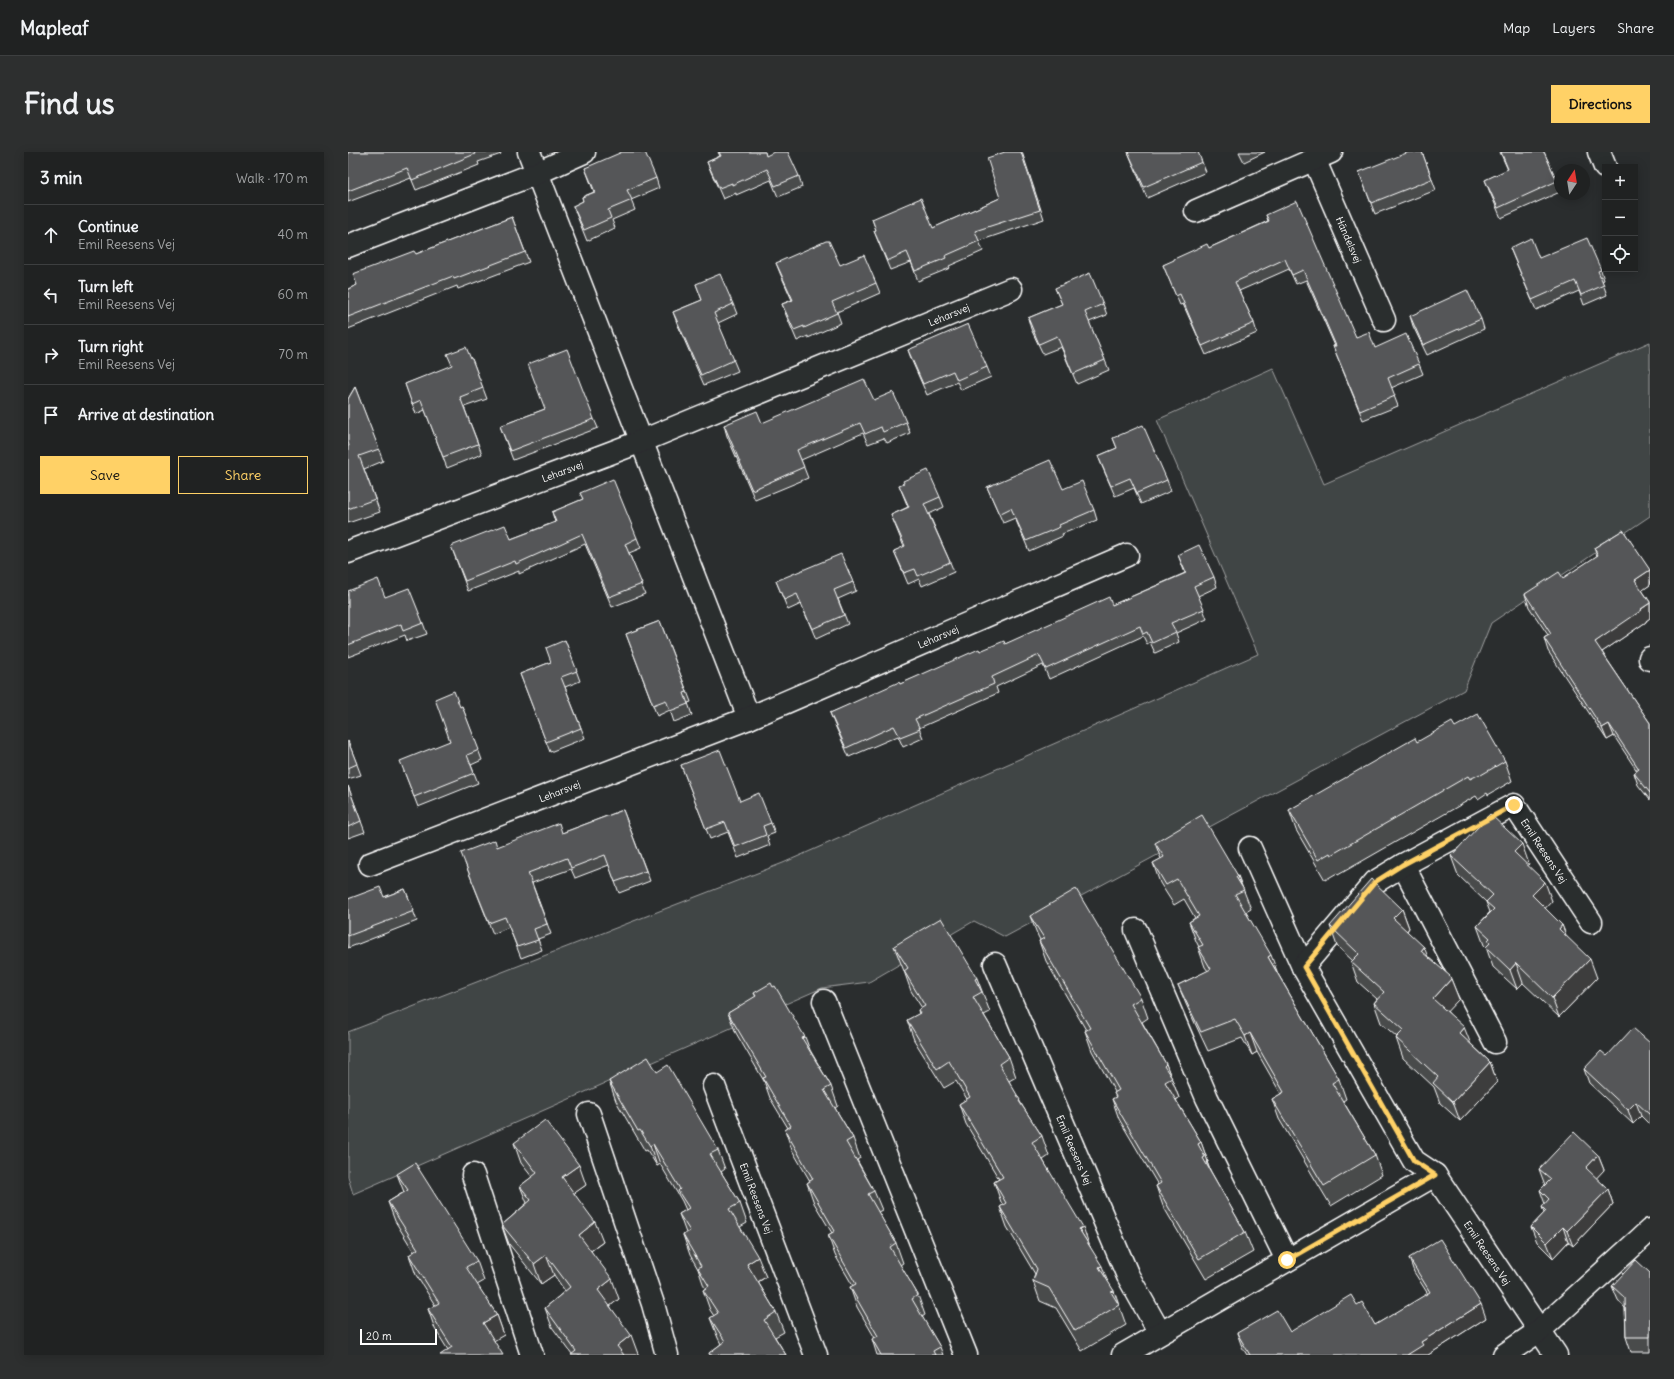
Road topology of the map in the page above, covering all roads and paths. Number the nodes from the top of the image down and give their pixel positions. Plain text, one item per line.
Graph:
1 (529, 152) edge
2 (584, 152) edge
3 (1599, 152) edge
4 (1322, 156) edge
5 (1605, 164) edge
6 (537, 173) junction
7 (1196, 211) dead end
8 (348, 246) edge
9 (1011, 289) dead end
10 (1384, 320) dead end
11 (642, 441) junction
12 (348, 552) edge
13 (1127, 555) dead end
14 (749, 718) junction
15 (1250, 848) dead end
16 (370, 864) dead end
17 (1402, 865) junction
18 (1591, 922) dead end
19 (1136, 930) dead end
20 (995, 964) dead end
21 (1304, 967) junction
22 (824, 1001) dead end
23 (1495, 1042) dead end
24 (714, 1086) dead end
25 (588, 1114) dead end
26 (473, 1175) dead end
27 (1435, 1175) junction
28 (1650, 1230) edge
29 (1287, 1260) junction
30 (1539, 1331) junction
31 (1160, 1333) junction
32 (532, 1355) edge
33 (667, 1355) edge
34 (816, 1355) edge
35 (966, 1355) edge
36 (1123, 1355) edge
37 (1504, 1355) edge
38 (1556, 1355) edge

1 - 6 street
2 - 6 street
3 - 5 street
4 - 7 street, Händelsvej
4 - 10 street, Händelsvej
6 - 8 street
6 - 11 street
9 - 11 street, Leharsvej
11 - 12 street, Leharsvej
11 - 14 street
13 - 14 street, Leharsvej
14 - 16 street, Leharsvej
15 - 21 street, Emil Reesens Vej
17 - 18 street, Emil Reesens Vej
17 - 21 street, Emil Reesens Vej
17 - 23 street
19 - 29 street
20 - 31 street, Emil Reesens Vej
21 - 27 street, Emil Reesens Vej
22 - 35 street
24 - 34 street, Emil Reesens Vej
25 - 33 street
26 - 32 street
27 - 29 street
27 - 30 street, Emil Reesens Vej
28 - 30 street
29 - 31 street
30 - 37 street
30 - 38 street, Emil Reesens Vej
31 - 36 street

